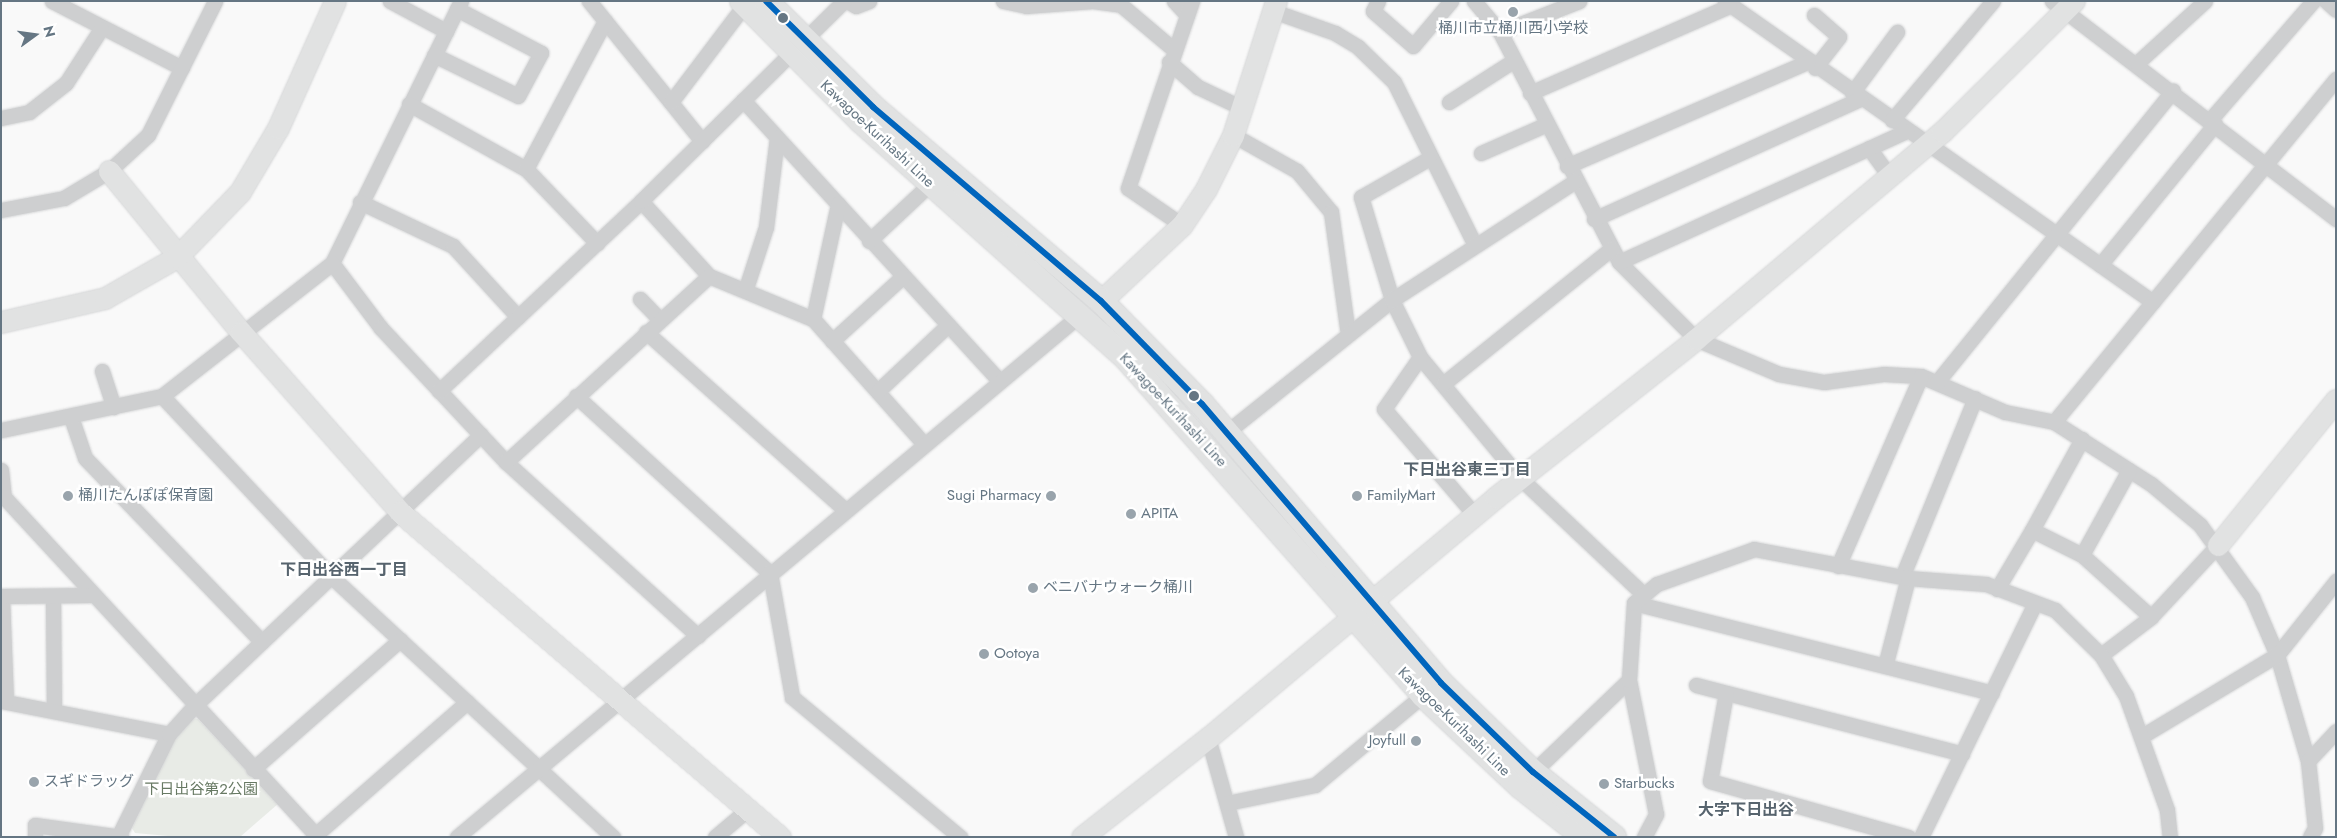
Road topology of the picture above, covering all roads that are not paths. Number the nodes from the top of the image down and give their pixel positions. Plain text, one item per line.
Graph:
1 (52, 1) edge
2 (215, 1) edge
3 (335, 1) edge
4 (390, 1) edge
5 (589, 1) edge
6 (845, 1) edge
7 (869, 1) edge
8 (1004, 1) edge
9 (1093, 1) edge
10 (1174, 1) edge
11 (1378, 1) edge
12 (1451, 1) edge
13 (1474, 1) edge
14 (1579, 1) edge
15 (1993, 1) edge
16 (2205, 1) edge
17 (2313, 1) edge
18 (2326, 1) edge
19 (751, 2) edge
20 (1727, 3) edge
21 (1024, 4) edge
22 (459, 5) edge
23 (2064, 5) edge
24 (1274, 6) edge
25 (1189, 8) edge
26 (2336, 10) edge
27 (1814, 15) dead end
28 (605, 21) junction
29 (101, 29) junction
30 (446, 31) junction
31 (1500, 32) junction
32 (1897, 32) dead end
33 (798, 48) junction
34 (434, 55) junction
35 (1171, 56) junction
36 (1513, 61) junction
37 (2137, 63) junction
38 (1811, 65) junction
39 (182, 68) junction
40 (2336, 79) edge
41 (2173, 91) junction
42 (1530, 93) junction
43 (1856, 96) junction
44 (743, 100) junction
45 (671, 102) junction
46 (1449, 102) dead end
47 (409, 104) junction
48 (1242, 108) junction
49 (1, 118) edge
50 (1892, 120) junction
51 (2212, 122) junction
52 (1545, 125) junction
53 (1907, 131) junction
54 (1232, 135) junction
55 (777, 138) junction
56 (702, 140) junction
57 (1926, 145) junction
58 (1869, 148) junction
59 (1481, 153) dead end
60 (1428, 159) junction
61 (2267, 164) junction
62 (1567, 166) junction
63 (526, 169) junction
64 (109, 171) junction
65 (1889, 176) junction
66 (1575, 181) junction
67 (930, 184) junction
68 (642, 201) junction
69 (360, 202) junction
70 (838, 204) junction
71 (1, 210) edge
72 (1594, 218) junction
73 (2336, 219) edge
74 (1182, 226) junction
75 (2057, 235) junction
76 (869, 241) junction
77 (597, 243) junction
78 (1474, 243) junction
79 (1615, 255) junction
80 (178, 257) junction
81 (332, 262) junction
82 (2100, 265) junction
83 (709, 276) junction
84 (902, 277) junction
85 (746, 288) junction
86 (640, 299) dead end
87 (1392, 300) junction
88 (1101, 301) junction
89 (2153, 302) junction
90 (1080, 314) junction
91 (518, 317) junction
92 (813, 319) junction
93 (660, 320) junction
94 (1, 322) edge
95 (948, 325) junction
96 (241, 332) junction
97 (646, 332) junction
98 (1348, 334) junction
99 (1696, 339) junction
100 (832, 340) junction
101 (1420, 357) junction
102 (102, 371) dead end
103 (1922, 376) junction
104 (1000, 381) junction
105 (1937, 382) junction
106 (1443, 384) junction
107 (878, 390) junction
108 (439, 391) junction
109 (162, 396) junction
110 (576, 396) junction
111 (1975, 398) junction
112 (2336, 400) edge
113 (114, 407) junction
114 (71, 417) junction
115 (2054, 422) junction
116 (1, 430) edge
117 (1227, 432) junction
118 (481, 436) junction
119 (2082, 439) junction
120 (924, 444) junction
121 (506, 462) junction
122 (1, 470) edge
123 (2130, 470) junction
124 (1520, 478) junction
125 (845, 510) junction
126 (400, 512) junction
127 (1475, 515) junction
128 (2032, 530) junction
129 (2218, 545) junction
130 (2082, 554) junction
131 (1838, 566) junction
132 (770, 573) junction
133 (332, 577) junction
134 (1905, 577) junction
135 (2336, 582) edge
136 (1997, 589) junction
137 (92, 595) junction
138 (52, 598) junction
139 (1639, 599) junction
140 (2035, 603) junction
141 (1361, 611) junction
142 (2151, 617) junction
143 (698, 636) junction
144 (400, 640) junction
145 (262, 642) junction
146 (2277, 655) junction
147 (2101, 656) junction
148 (1886, 666) junction
149 (1629, 680) junction
150 (1696, 685) dead end
151 (1726, 693) junction
152 (1992, 693) junction
153 (1423, 695) junction
154 (3, 701) edge
155 (467, 702) junction
156 (622, 702) junction
157 (194, 706) junction
158 (54, 710) junction
159 (2336, 731) edge
160 (169, 734) junction
161 (2142, 736) junction
162 (1208, 738) junction
163 (1962, 754) junction
164 (2308, 761) junction
165 (253, 769) junction
166 (540, 769) junction
167 (1533, 772) junction
168 (1227, 804) junction
169 (748, 809) junction
170 (1575, 834) edge
171 (316, 836) edge
172 (610, 836) edge
173 (35, 837) edge
174 (119, 837) edge
175 (457, 837) edge
176 (715, 837) edge
177 (780, 837) edge
178 (960, 837) edge
179 (1082, 837) edge
180 (1236, 837) edge
181 (1614, 837) edge
182 (1644, 837) edge
183 (1908, 837) edge
184 (1921, 837) edge
185 (2170, 837) edge
186 (2310, 837) edge

1 - 29 street
2 - 39 street
3 - 80 street
4 - 30 street
5 - 28 street
6 - 7 street
6 - 33 street
8 - 21 street
9 - 21 street
9 - 35 street
10 - 25 street
11 - 12 street
13 - 31 street
14 - 31 street
15 - 50 street
16 - 37 street
17 - 51 street
18 - 26 street
19 - 33 main road, Kawagoe-Kurihashi Line
19 - 45 street
20 - 38 street
20 - 42 street
22 - 30 street
22 - 34 street
23 - 37 street
23 - 57 street
24 - 48 street
24 - 60 street
25 - 35 street
27 - 38 street
28 - 45 street
28 - 63 street
29 - 39 street
29 - 49 street
30 - 34 street
31 - 36 street
32 - 43 street
33 - 44 street
33 - 67 main road, Kawagoe-Kurihashi Line
33 - 88 main road, Kawagoe-Kurihashi Line
34 - 47 street
35 - 48 street
35 - 74 street
36 - 42 street
36 - 46 street
37 - 41 street
38 - 43 street
38 - 62 street
39 - 64 street
40 - 61 street
41 - 51 street
41 - 75 street
42 - 52 street
43 - 50 street
43 - 72 street
44 - 55 street
44 - 56 street
45 - 56 street
47 - 63 street
47 - 69 street
48 - 54 street
50 - 53 street
51 - 61 street
51 - 82 street
52 - 59 street
52 - 62 street
53 - 57 street
53 - 58 street
54 - 74 street
54 - 98 street
55 - 70 street
55 - 85 street
56 - 68 street
57 - 65 street
57 - 75 street
58 - 65 street
58 - 79 street
60 - 78 street
60 - 87 street
61 - 73 street
61 - 89 street
62 - 66 street
63 - 77 street
64 - 71 street
64 - 80 street
65 - 99 street
66 - 72 street
66 - 78 street
67 - 76 street
67 - 90 main road, Kawagoe-Kurihashi Line
68 - 77 street
68 - 83 street
69 - 81 street
69 - 91 street
70 - 76 street
70 - 92 street
72 - 79 street
74 - 88 street
75 - 82 street
75 - 105 street
76 - 84 street
77 - 91 street
78 - 87 street
79 - 99 street
79 - 106 street
80 - 94 street
80 - 96 street
81 - 96 street
81 - 108 street
82 - 89 street
83 - 85 street
83 - 93 street
84 - 95 street
84 - 100 street
85 - 92 street
86 - 93 street
87 - 98 street
87 - 101 street
88 - 117 main road, Kawagoe-Kurihashi Line
89 - 115 street
90 - 104 street
90 - 141 main road, Kawagoe-Kurihashi Line
91 - 108 street
92 - 100 street
93 - 97 street
95 - 104 street
95 - 107 street
96 - 109 street
96 - 126 street
97 - 110 street
97 - 125 street
98 - 117 street
99 - 103 street
99 - 124 street
100 - 107 street
101 - 106 street
101 - 127 street
102 - 113 street
103 - 105 street
103 - 131 street
104 - 120 street
105 - 111 street
106 - 124 street
107 - 120 street
108 - 118 street
109 - 113 street
109 - 133 street
110 - 121 street
110 - 132 street
111 - 115 street
111 - 134 street
112 - 129 street
113 - 114 street
114 - 116 street
114 - 145 street
115 - 119 street
117 - 141 main road, Kawagoe-Kurihashi Line
118 - 121 street
118 - 126 street
119 - 123 street
119 - 128 street
120 - 125 street
121 - 143 street
122 - 137 street
123 - 129 street
123 - 130 street
124 - 127 street
124 - 139 street
125 - 132 street
126 - 133 street
126 - 156 street
127 - 141 street
128 - 130 street
128 - 136 street
129 - 142 street
129 - 146 street
130 - 142 street
131 - 134 street
131 - 139 street
132 - 143 street
132 - 178 street
133 - 144 street
133 - 145 street
134 - 136 street
134 - 148 street
135 - 146 street
136 - 140 street
137 - 138 street
137 - 157 street
138 - 154 street
138 - 158 street
139 - 148 street
139 - 149 street
140 - 147 street
140 - 152 street
141 - 153 main road, Kawagoe-Kurihashi Line
141 - 162 street
141 - 167 main road, Kawagoe-Kurihashi Line
142 - 147 street
143 - 156 street
144 - 155 street
144 - 165 street
145 - 157 street
146 - 161 street
146 - 164 street
147 - 161 street
148 - 152 street
149 - 167 street
149 - 182 street
150 - 151 street
151 - 163 street
151 - 183 street
152 - 163 street
153 - 168 street
153 - 170 main road, Kawagoe-Kurihashi Line
154 - 158 street
155 - 166 street
155 - 171 street
156 - 166 street
156 - 169 street
157 - 160 street
157 - 165 street
158 - 160 street
159 - 164 street
160 - 174 street
161 - 185 street
162 - 168 street
162 - 179 street
163 - 184 street
164 - 186 street
165 - 171 street
166 - 172 street
166 - 175 street
167 - 181 main road, Kawagoe-Kurihashi Line
168 - 180 street
169 - 176 street
169 - 177 street
173 - 174 street

